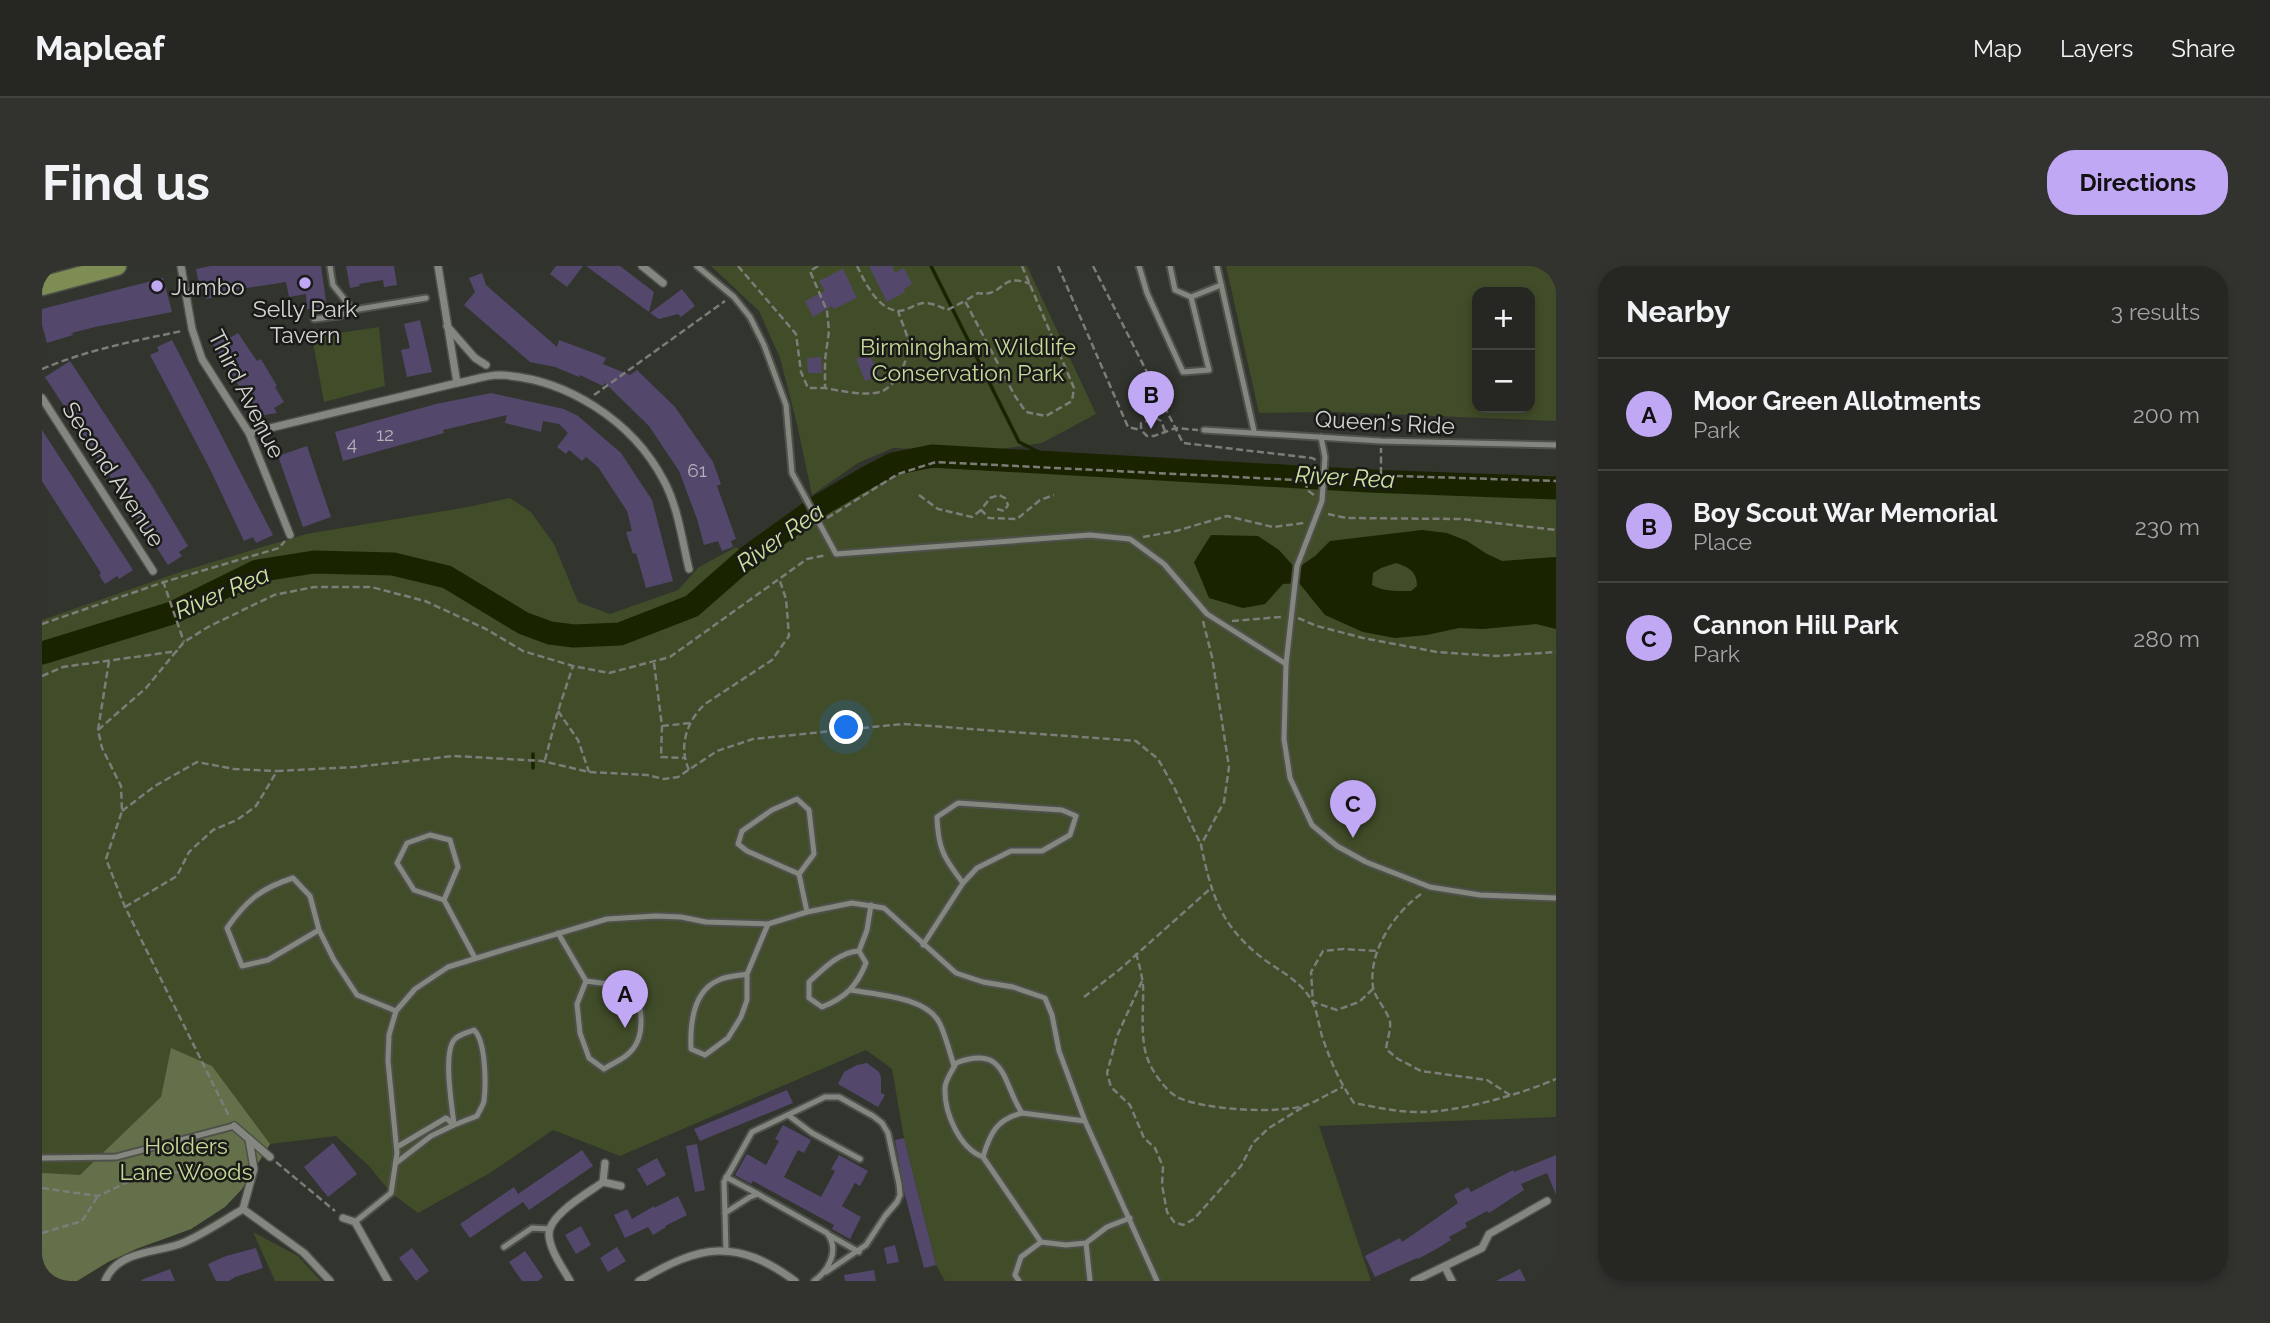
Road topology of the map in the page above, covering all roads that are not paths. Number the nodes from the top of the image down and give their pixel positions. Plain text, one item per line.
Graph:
1 (117, 266) edge
2 (181, 266) edge
3 (330, 266) edge
4 (438, 266) edge
5 (642, 266) edge
6 (697, 266) edge
7 (1139, 266) edge
8 (1170, 266) edge
9 (1217, 266) edge
10 (663, 284) dead end
11 (1221, 285) junction
12 (42, 286) edge
13 (1191, 297) junction
14 (426, 298) dead end
15 (353, 310) junction
16 (314, 319) dead end
17 (447, 325) junction
18 (486, 365) dead end
19 (457, 383) junction
20 (42, 398) edge
21 (1204, 430) road end
22 (1254, 432) junction
23 (249, 433) junction
24 (1321, 437) junction
25 (1556, 445) edge
26 (290, 535) road end
27 (689, 569) dead end
28 (153, 571) dead end
29 (1286, 664) junction
30 (799, 874) junction
31 (963, 883) junction
32 (1556, 898) edge
33 (444, 900) junction
34 (871, 905) junction
35 (807, 912) junction
36 (768, 924) junction
37 (318, 930) junction
38 (558, 933) junction
39 (923, 945) junction
40 (859, 951) junction
41 (475, 958) junction
42 (747, 974) junction
43 (586, 982) junction
44 (851, 990) junction
45 (396, 1011) junction
46 (954, 1067) junction
47 (1022, 1113) junction
48 (788, 1115) junction
49 (1085, 1121) junction
50 (454, 1125) junction
51 (234, 1126) joint
52 (249, 1139) junction
53 (397, 1147) junction
54 (270, 1157) road end
55 (984, 1157) junction
56 (42, 1158) edge
57 (860, 1159) dead end
58 (396, 1163) junction
59 (605, 1163) dead end
60 (726, 1177) junction
61 (603, 1182) junction
62 (621, 1186) dead end
63 (758, 1195) junction
64 (1547, 1200) dead end
65 (243, 1209) junction
66 (725, 1213) junction
67 (343, 1218) road end
68 (1130, 1218) junction
69 (355, 1222) junction
70 (550, 1229) junction
71 (827, 1233) junction
72 (1041, 1242) junction
73 (1086, 1242) junction
74 (504, 1247) dead end
75 (726, 1251) junction
76 (859, 1252) junction
77 (1445, 1267) junction
78 (825, 1272) junction
79 (105, 1281) edge
80 (330, 1281) edge
81 (388, 1281) edge
82 (570, 1281) edge
83 (639, 1281) edge
84 (795, 1281) edge
85 (814, 1281) edge
86 (1018, 1281) edge
87 (1090, 1281) edge
88 (1157, 1281) edge
89 (1414, 1281) edge
90 (1452, 1281) edge

1 - 12 main road
2 - 23 street, Third Avenue
3 - 15 lane
4 - 17 street
5 - 10 street
6 - 29 lane
7 - 13 lane
8 - 13 lane
9 - 11 lane
11 - 13 lane
11 - 22 lane
14 - 15 lane
15 - 16 lane
17 - 18 street
17 - 19 street
19 - 23 street
19 - 27 street
20 - 28 street, Second Avenue
21 - 22 lane, Queen's Ride
22 - 24 lane, Queen's Ride
23 - 26 street, Third Avenue
24 - 25 lane, Queen's Ride
24 - 29 lane
29 - 32 lane
30 - 30 lane
30 - 35 lane
31 - 31 lane
31 - 39 lane
33 - 33 lane
33 - 41 lane
34 - 35 lane
34 - 39 lane
34 - 40 lane
35 - 36 lane
36 - 38 lane
36 - 42 lane
37 - 37 lane
37 - 45 lane
38 - 41 lane
38 - 43 lane
39 - 49 lane
40 - 44 lane
40 - 44 lane
41 - 45 lane
42 - 42 lane
43 - 43 lane
44 - 46 lane
45 - 53 lane
46 - 47 lane
46 - 55 lane
47 - 49 lane
47 - 55 lane
48 - 57 lane
48 - 60 lane
48 - 76 lane
49 - 68 lane
50 - 50 lane
50 - 53 lane
50 - 58 lane
51 - 52 street
51 - 56 lane
52 - 54 street
52 - 65 street
53 - 58 lane
55 - 72 lane
58 - 69 lane
59 - 61 street
60 - 63 lane
60 - 66 lane
61 - 62 street
61 - 70 street
63 - 66 lane
63 - 71 lane
64 - 77 street
65 - 79 street
65 - 80 street
66 - 75 lane
67 - 69 street
68 - 73 lane
68 - 88 lane
69 - 81 street
70 - 74 lane
70 - 82 street
71 - 76 lane
71 - 78 lane
72 - 73 lane
72 - 86 lane
73 - 87 lane
75 - 83 street
75 - 84 street
76 - 78 lane
77 - 89 street
77 - 90 street
78 - 85 lane

